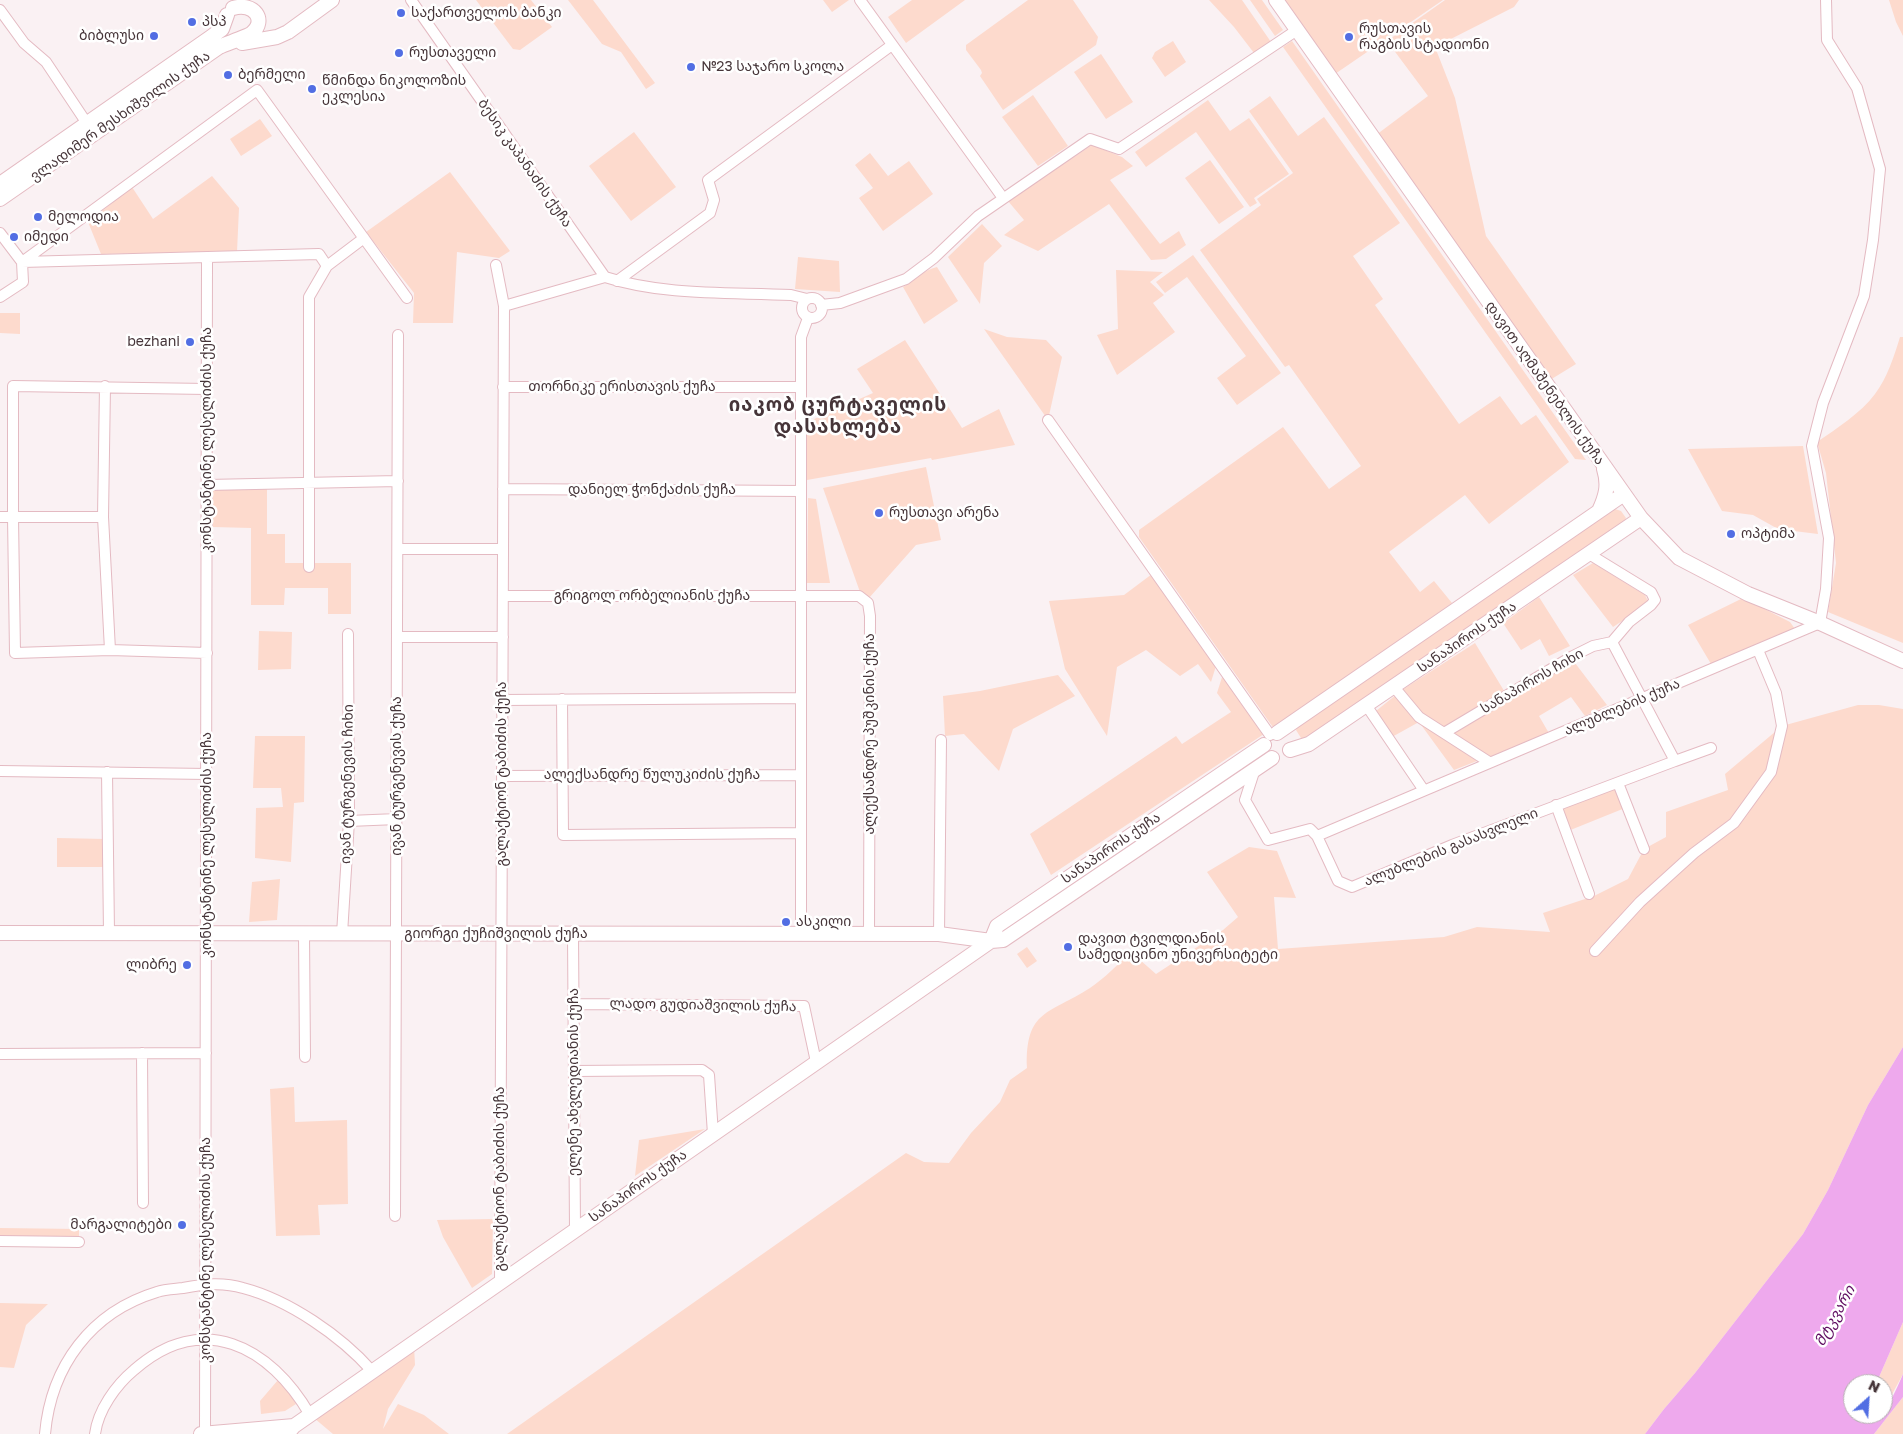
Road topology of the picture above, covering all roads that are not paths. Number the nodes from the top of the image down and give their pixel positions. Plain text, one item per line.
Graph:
1 (332, 0) edge
2 (411, 0) edge
3 (860, 0) edge
4 (1276, 0) edge
5 (1826, 0) edge
6 (231, 6) edge
7 (0, 10) edge
8 (257, 27) junction
9 (1297, 30) junction
10 (241, 37) junction
11 (276, 37) junction
12 (892, 45) junction
13 (219, 47) junction
14 (91, 128) junction
15 (0, 184) edge
16 (1003, 198) junction
17 (0, 199) edge
18 (0, 233) edge
19 (364, 238) junction
20 (207, 258) junction
21 (22, 262) junction
22 (327, 266) junction
23 (496, 266) dead end
24 (605, 277) junction
25 (617, 281) junction
26 (0, 297) edge
27 (407, 298) dead end
28 (807, 299) junction
29 (821, 305) junction
30 (504, 306) junction
31 (808, 318) junction
32 (398, 336) dead end
33 (105, 386) junction
34 (503, 387) junction
35 (801, 387) junction
36 (207, 389) junction
37 (1048, 420) dead end
38 (1602, 464) junction
39 (398, 481) junction
40 (309, 482) junction
41 (207, 485) junction
42 (503, 489) junction
43 (801, 490) junction
44 (1624, 494) junction
45 (1598, 512) junction
46 (103, 516) junction
47 (0, 517) edge
48 (13, 517) junction
49 (1641, 518) junction
50 (398, 549) junction
51 (503, 549) junction
52 (1589, 554) junction
53 (309, 567) dead end
54 (503, 596) junction
55 (801, 596) junction
56 (1820, 623) junction
57 (348, 634) dead end
58 (397, 636) junction
59 (503, 637) junction
60 (1612, 642) junction
61 (110, 650) junction
62 (1758, 650) junction
63 (207, 653) junction
64 (1903, 661) edge
65 (1394, 687) junction
66 (801, 698) junction
67 (562, 699) junction
68 (1641, 699) junction
69 (502, 700) junction
70 (1366, 705) junction
71 (1444, 733) junction
72 (1270, 737) junction
73 (940, 740) dead end
74 (1711, 748) dead end
75 (1290, 750) junction
76 (1272, 758) junction
77 (1675, 761) junction
78 (1488, 762) junction
79 (1255, 769) junction
80 (0, 770) edge
81 (107, 772) junction
82 (207, 774) junction
83 (801, 775) junction
84 (502, 776) junction
85 (563, 776) junction
86 (1618, 783) junction
87 (1423, 789) junction
88 (1556, 805) junction
89 (397, 819) junction
90 (349, 821) junction
91 (801, 833) junction
92 (1316, 836) junction
93 (1644, 849) dead end
94 (1589, 894) dead end
95 (0, 933) edge
96 (108, 933) junction
97 (206, 934) junction
98 (304, 934) junction
99 (342, 934) junction
100 (396, 934) junction
101 (501, 934) junction
102 (573, 934) junction
103 (801, 934) junction
104 (869, 934) junction
105 (940, 934) junction
106 (991, 941) junction
107 (1595, 951) dead end
108 (574, 1004) junction
109 (142, 1053) junction
110 (206, 1053) junction
111 (0, 1054) edge
112 (305, 1056) dead end
113 (816, 1062) junction
114 (574, 1071) junction
115 (713, 1134) junction
116 (143, 1203) dead end
117 (395, 1216) dead end
118 (575, 1230) junction
119 (0, 1241) edge
120 (79, 1242) dead end
121 (500, 1282) junction
122 (206, 1284) junction
123 (206, 1339) junction
124 (372, 1371) junction
125 (310, 1415) junction
126 (290, 1430) edge
127 (45, 1434) edge
128 (96, 1434) edge
129 (203, 1434) edge

1 - 11 main road
2 - 24 street, ბესიკ კაპანაძის ქუჩა
3 - 12 street
4 - 9 main road, დავით აღმაშენებლის ქუჩა
5 - 56 street
6 - 8 main road
6 - 10 main road
6 - 14 main road, ვლადიმერ მესხიშვილის ქუჩა
7 - 14 street
8 - 10 main road
8 - 11 main road
9 - 16 street
9 - 38 main road, დავით აღმაშენებლის ქუჩა
10 - 13 main road, ვლადიმერ მესხიშვილის ქუჩა
11 - 13 main road
12 - 16 street
12 - 25 street
13 - 14 main road, ვლადიმერ მესხიშვილის ქუჩა
14 - 15 main road, ვლადიმერ მესხიშვილის ქუჩა
14 - 17 main road, ვლადიმერ მესხიშვილის ქუჩა
16 - 29 street
18 - 21 street
19 - 21 street
19 - 22 street
19 - 27 street
20 - 21 street
20 - 22 street
20 - 36 street, კონსტანტინე ლესელიძის ქუჩა
21 - 26 street
22 - 40 street
23 - 30 street, გალაქტიონ ტაბიძის ქუჩა
24 - 25 street
24 - 30 street
25 - 28 street
28 - 29 street
28 - 31 street
29 - 31 street
30 - 34 street, გალაქტიონ ტაბიძის ქუჩა
31 - 35 street
32 - 39 street, ივან ტურგენევის ქუჩა
33 - 36 street
33 - 46 street
33 - 48 street
34 - 35 street, თორნიკე ერისთავის ქუჩა
34 - 42 street, გალაქტიონ ტაბიძის ქუჩა
35 - 43 street
36 - 41 street, კონსტანტინე ლესელიძის ქუჩა
37 - 72 street
38 - 44 main road, დავით აღმაშენებლის ქუჩა
38 - 45 main road
39 - 40 street
39 - 50 street, ივან ტურგენევის ქუჩა
40 - 41 street
40 - 53 street
41 - 63 street, კონსტანტინე ლესელიძის ქუჩა
42 - 43 street, დანიელ ჭონქაძის ქუჩა
42 - 51 street, გალაქტიონ ტაბიძის ქუჩა
43 - 55 street
44 - 45 main road, სანაპიროს ქუჩა
44 - 49 main road, დავით აღმაშენებლის ქუჩა
45 - 72 main road, სანაპიროს ქუჩა
46 - 48 street
46 - 61 street
47 - 48 street
48 - 61 street
49 - 52 main road, სანაპიროს ქუჩა
49 - 56 main road, დავით აღმაშენებლის ქუჩა
50 - 51 street
50 - 58 street, ივან ტურგენევის ქუჩა
51 - 54 street, გალაქტიონ ტაბიძის ქუჩა
52 - 60 street
52 - 65 main road, სანაპიროს ქუჩა
54 - 55 street, გრიგოლ ორბელიანის ქუჩა
54 - 59 street, გალაქტიონ ტაბიძის ქუჩა
55 - 66 street
55 - 104 street, ალექსანდრე პუშკინის ქუჩა
56 - 62 street, ალუბლების ქუჩა
56 - 64 main road, დავით აღმაშენებლის ქუჩა
57 - 90 street, ივან ტურგენევის ჩიხი
58 - 59 street
58 - 89 street, ივან ტურგენევის ქუჩა
59 - 69 street, გალაქტიონ ტაბიძის ქუჩა
60 - 68 street
60 - 71 street, სანაპიროს ჩიხი
61 - 63 street
62 - 68 street, ალუბლების ქუჩა
62 - 107 street
63 - 82 street, კონსტანტინე ლესელიძის ქუჩა
65 - 70 main road, სანაპიროს ქუჩა
65 - 71 street
66 - 67 street
66 - 83 street
67 - 69 street
67 - 85 street
68 - 77 street
68 - 78 street, ალუბლების ქუჩა
69 - 84 street, გალაქტიონ ტაბიძის ქუჩა
70 - 75 main road, სანაპიროს ქუჩა
70 - 87 street
71 - 78 street
72 - 75 main road
72 - 76 main road
72 - 106 main road, სანაპიროს ქუჩა
73 - 105 street
74 - 77 street, ალუბლების გასასვლელი
75 - 76 main road
76 - 79 main road, სანაპიროს ქუჩა
77 - 86 street, ალუბლების გასასვლელი
78 - 87 street, ალუბლების ქუჩა
79 - 92 street
79 - 106 main road, სანაპიროს ქუჩა
80 - 81 street
81 - 82 street
81 - 96 street
82 - 97 street, კონსტანტინე ლესელიძის ქუჩა
83 - 85 street, ალექსანდრე წულუკიძის ქუჩა
83 - 91 street
84 - 85 street, ალექსანდრე წულუკიძის ქუჩა
84 - 101 street, გალაქტიონ ტაბიძის ქუჩა
85 - 91 street
86 - 88 street, ალუბლების გასასვლელი
86 - 93 street
87 - 92 street, ალუბლების ქუჩა
88 - 92 street, ალუბლების გასასვლელი
88 - 94 street, ალუბლების გასასვლელი
89 - 90 street
89 - 100 street, ივან ტურგენევის ქუჩა
90 - 99 street, ივან ტურგენევის ჩიხი
91 - 103 street
95 - 96 main road, გიორგი ქუჩიშვილის ქუჩა
96 - 97 main road, გიორგი ქუჩიშვილის ქუჩა
97 - 98 main road, გიორგი ქუჩიშვილის ქუჩა
97 - 110 street, კონსტანტინე ლესელიძის ქუჩა
98 - 99 main road, გიორგი ქუჩიშვილის ქუჩა
98 - 112 street
99 - 100 main road, გიორგი ქუჩიშვილის ქუჩა
100 - 101 main road, გიორგი ქუჩიშვილის ქუჩა
100 - 117 street, ივან ტურგენევის ქუჩა
101 - 102 main road, გიორგი ქუჩიშვილის ქუჩა
101 - 121 street, გალაქტიონ ტაბიძის ქუჩა
102 - 103 main road, გიორგი ქუჩიშვილის ქუჩა
102 - 108 street, ელენე ახვლედიანის ქუჩა
103 - 104 main road, გიორგი ქუჩიშვილის ქუჩა
104 - 105 main road, გიორგი ქუჩიშვილის ქუჩა
105 - 106 main road, გიორგი ქუჩიშვილის ქუჩა
106 - 113 main road, სანაპიროს ქუჩა
108 - 113 street, ლადო გუდიაშვილის ქუჩა
108 - 114 street, ელენე ახვლედიანის ქუჩა
109 - 110 street
109 - 111 street
109 - 116 street
110 - 122 street, კონსტანტინე ლესელიძის ქუჩა
113 - 115 main road, სანაპიროს ქუჩა
114 - 115 street
114 - 118 street, ელენე ახვლედიანის ქუჩა
115 - 118 main road, სანაპიროს ქუჩა
118 - 121 main road, სანაპიროს ქუჩა
119 - 120 street
121 - 124 main road, სანაპიროს ქუჩა
122 - 123 street, კონსტანტინე ლესელიძის ქუჩა
122 - 124 street
122 - 127 street
123 - 125 street
123 - 128 street
123 - 129 street, კონსტანტინე ლესელიძის ქუჩა
124 - 125 main road, სანაპიროს ქუჩა
125 - 126 main road, სანაპიროს ქუჩა
126 - 129 main road

